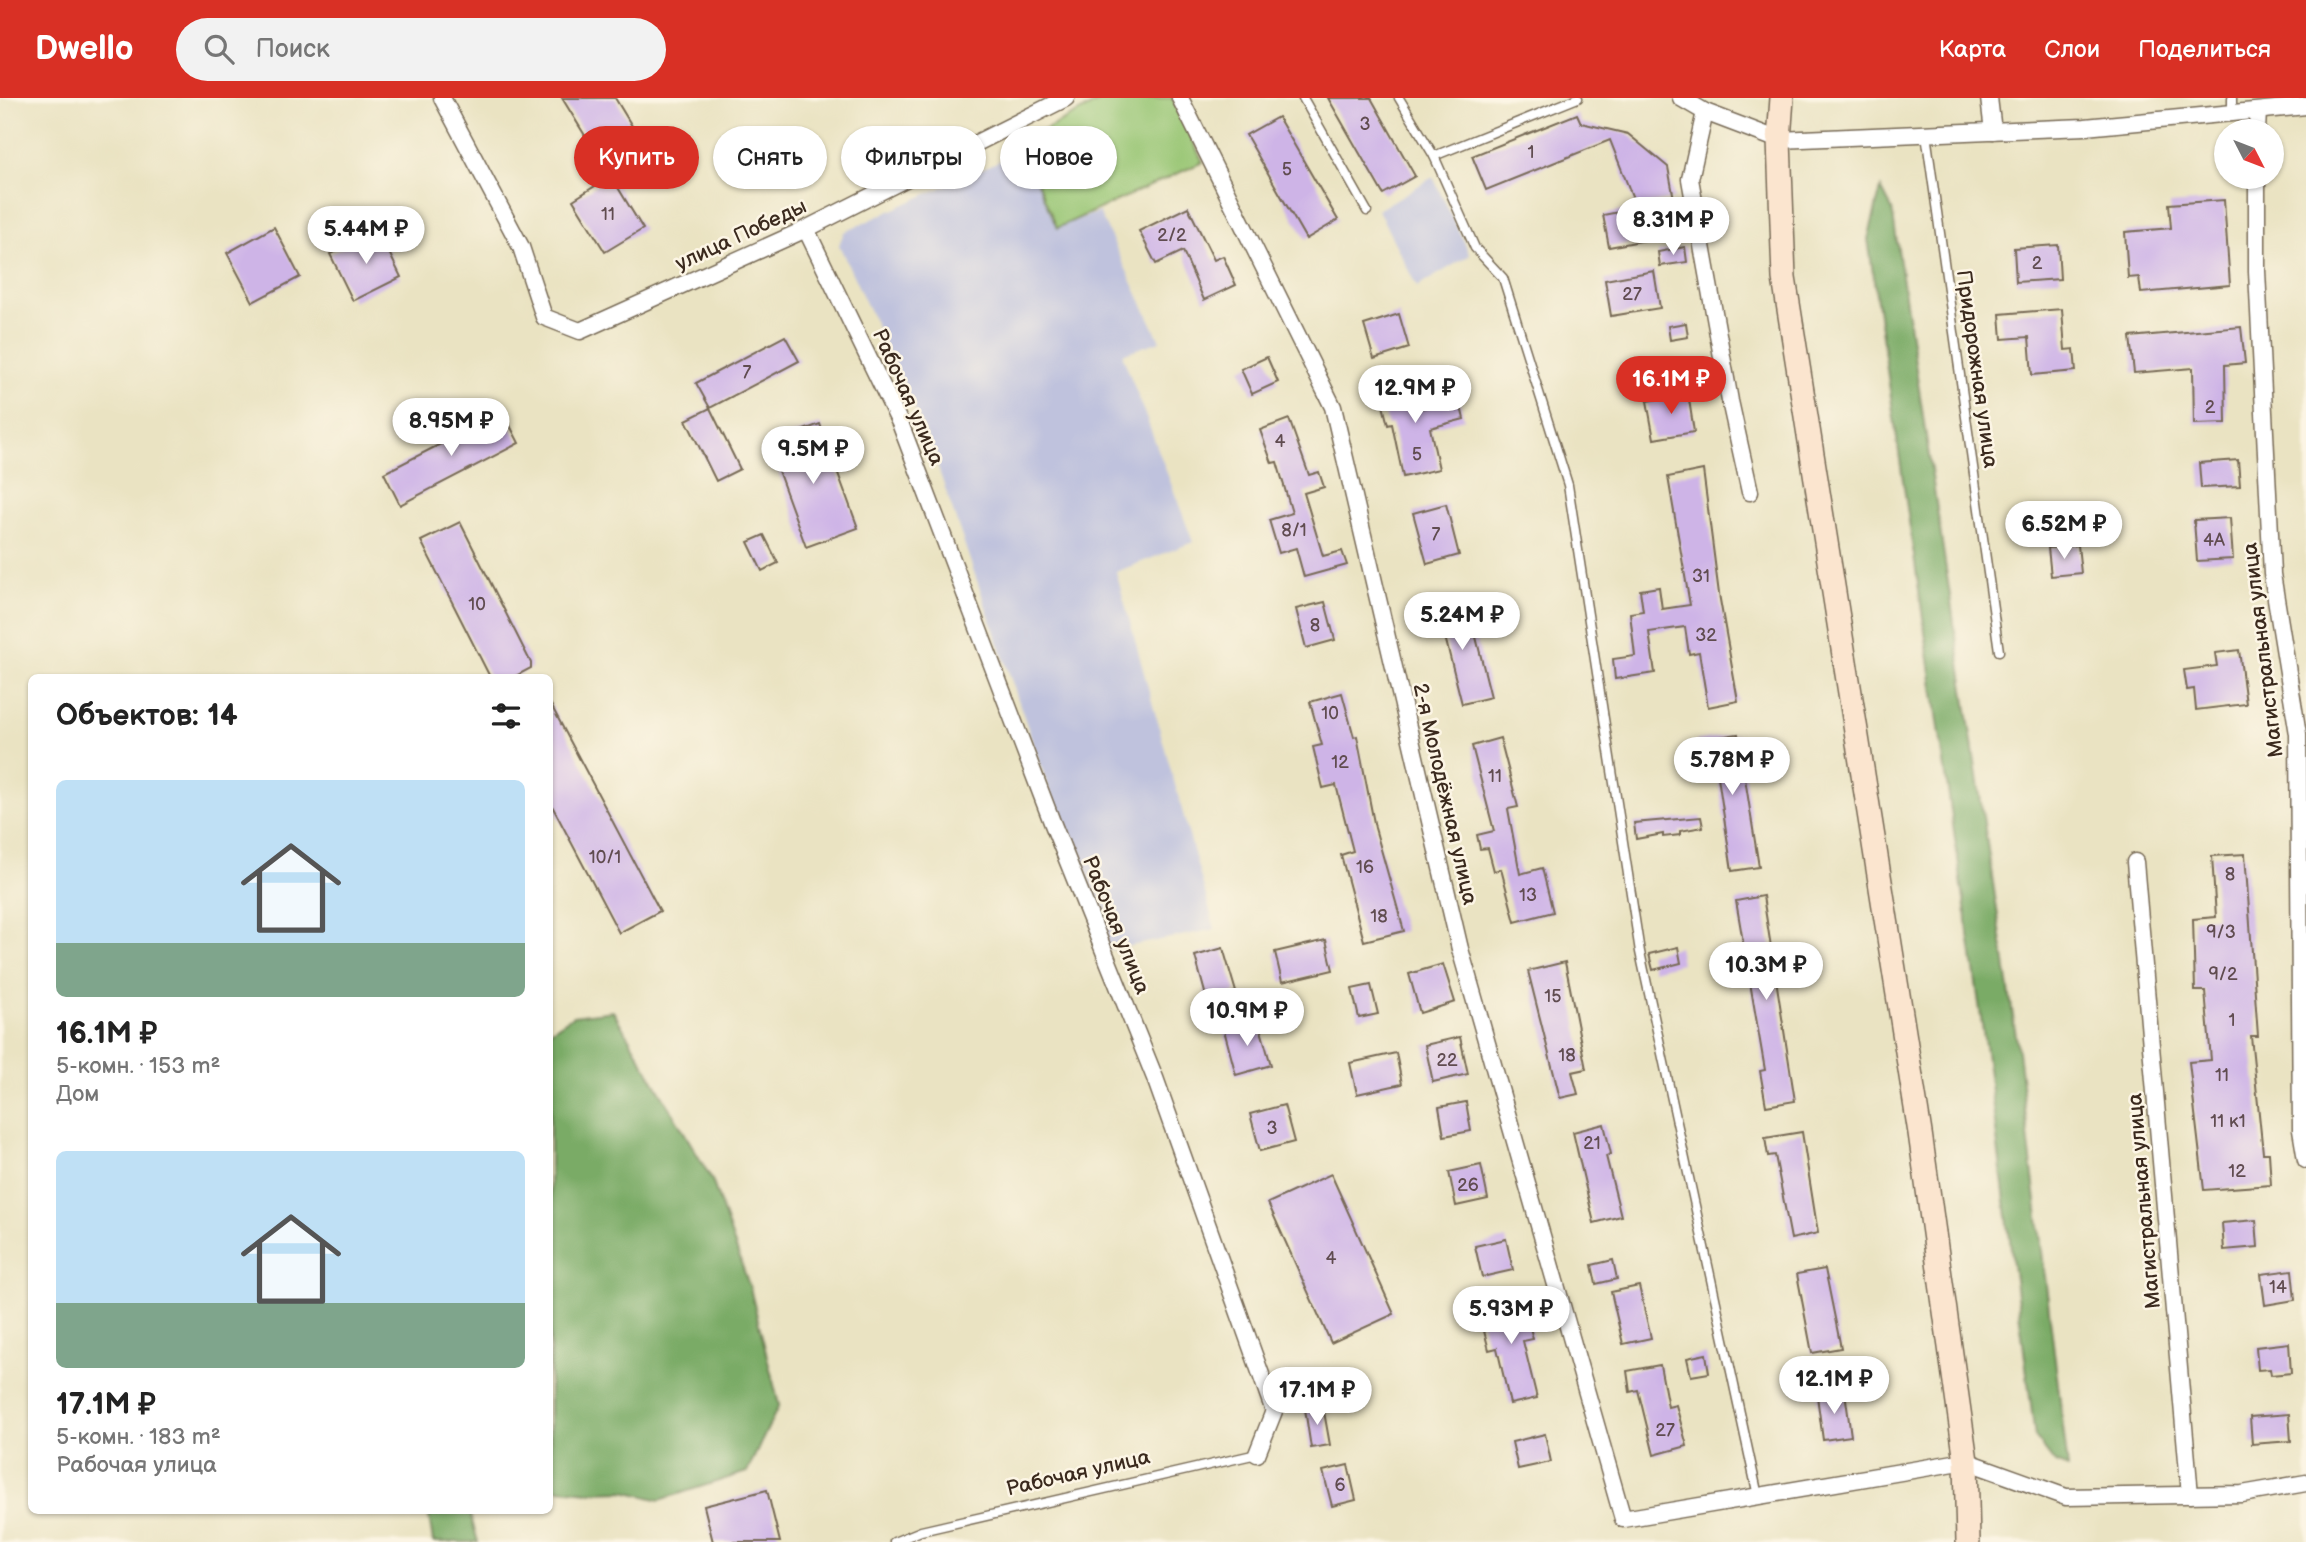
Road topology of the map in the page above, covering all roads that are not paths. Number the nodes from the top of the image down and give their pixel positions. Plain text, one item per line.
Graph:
1 (442, 98) edge
2 (1066, 98) edge
3 (1180, 98) edge
4 (1303, 98) edge
5 (1399, 98) edge
6 (1578, 98) edge
7 (1681, 98) edge
8 (1782, 98) edge
9 (1990, 98) edge
10 (2232, 106) edge
11 (2306, 106) edge
12 (2258, 111) junction
13 (1705, 112) junction
14 (2258, 119) edge
15 (1993, 131) junction
16 (1926, 134) junction
17 (1779, 140) junction
18 (1434, 156) junction
19 (2257, 189) edge
20 (1367, 211) dead end
21 (806, 229) junction
22 (1750, 492) dead end
23 (1999, 651) dead end
24 (2135, 862) dead end
25 (2306, 1160) edge
26 (1257, 1454) joint
27 (1966, 1461) junction
28 (2306, 1483) edge
29 (2190, 1495) junction
30 (1758, 1496) junction
31 (894, 1542) edge
32 (1968, 1542) edge

1 - 21 street, улица Победы
2 - 21 street, улица Победы
3 - 30 street, 2-я Молодёжная улица
4 - 20 lane
5 - 18 lane
6 - 18 lane
7 - 13 street
8 - 17 main road
9 - 15 street
10 - 12 street
10 - 15 street
11 - 12 street
12 - 14 street
13 - 17 street
13 - 22 street
15 - 16 street
16 - 17 street
16 - 23 lane, Придорожная улица
17 - 27 main road
18 - 30 lane
19 - 25 street, Магистральная улица
21 - 26 street, Рабочая улица
24 - 29 street, Магистральная улица
26 - 31 lane, Рабочая улица
27 - 29 street
27 - 30 street
27 - 32 main road
28 - 29 street

